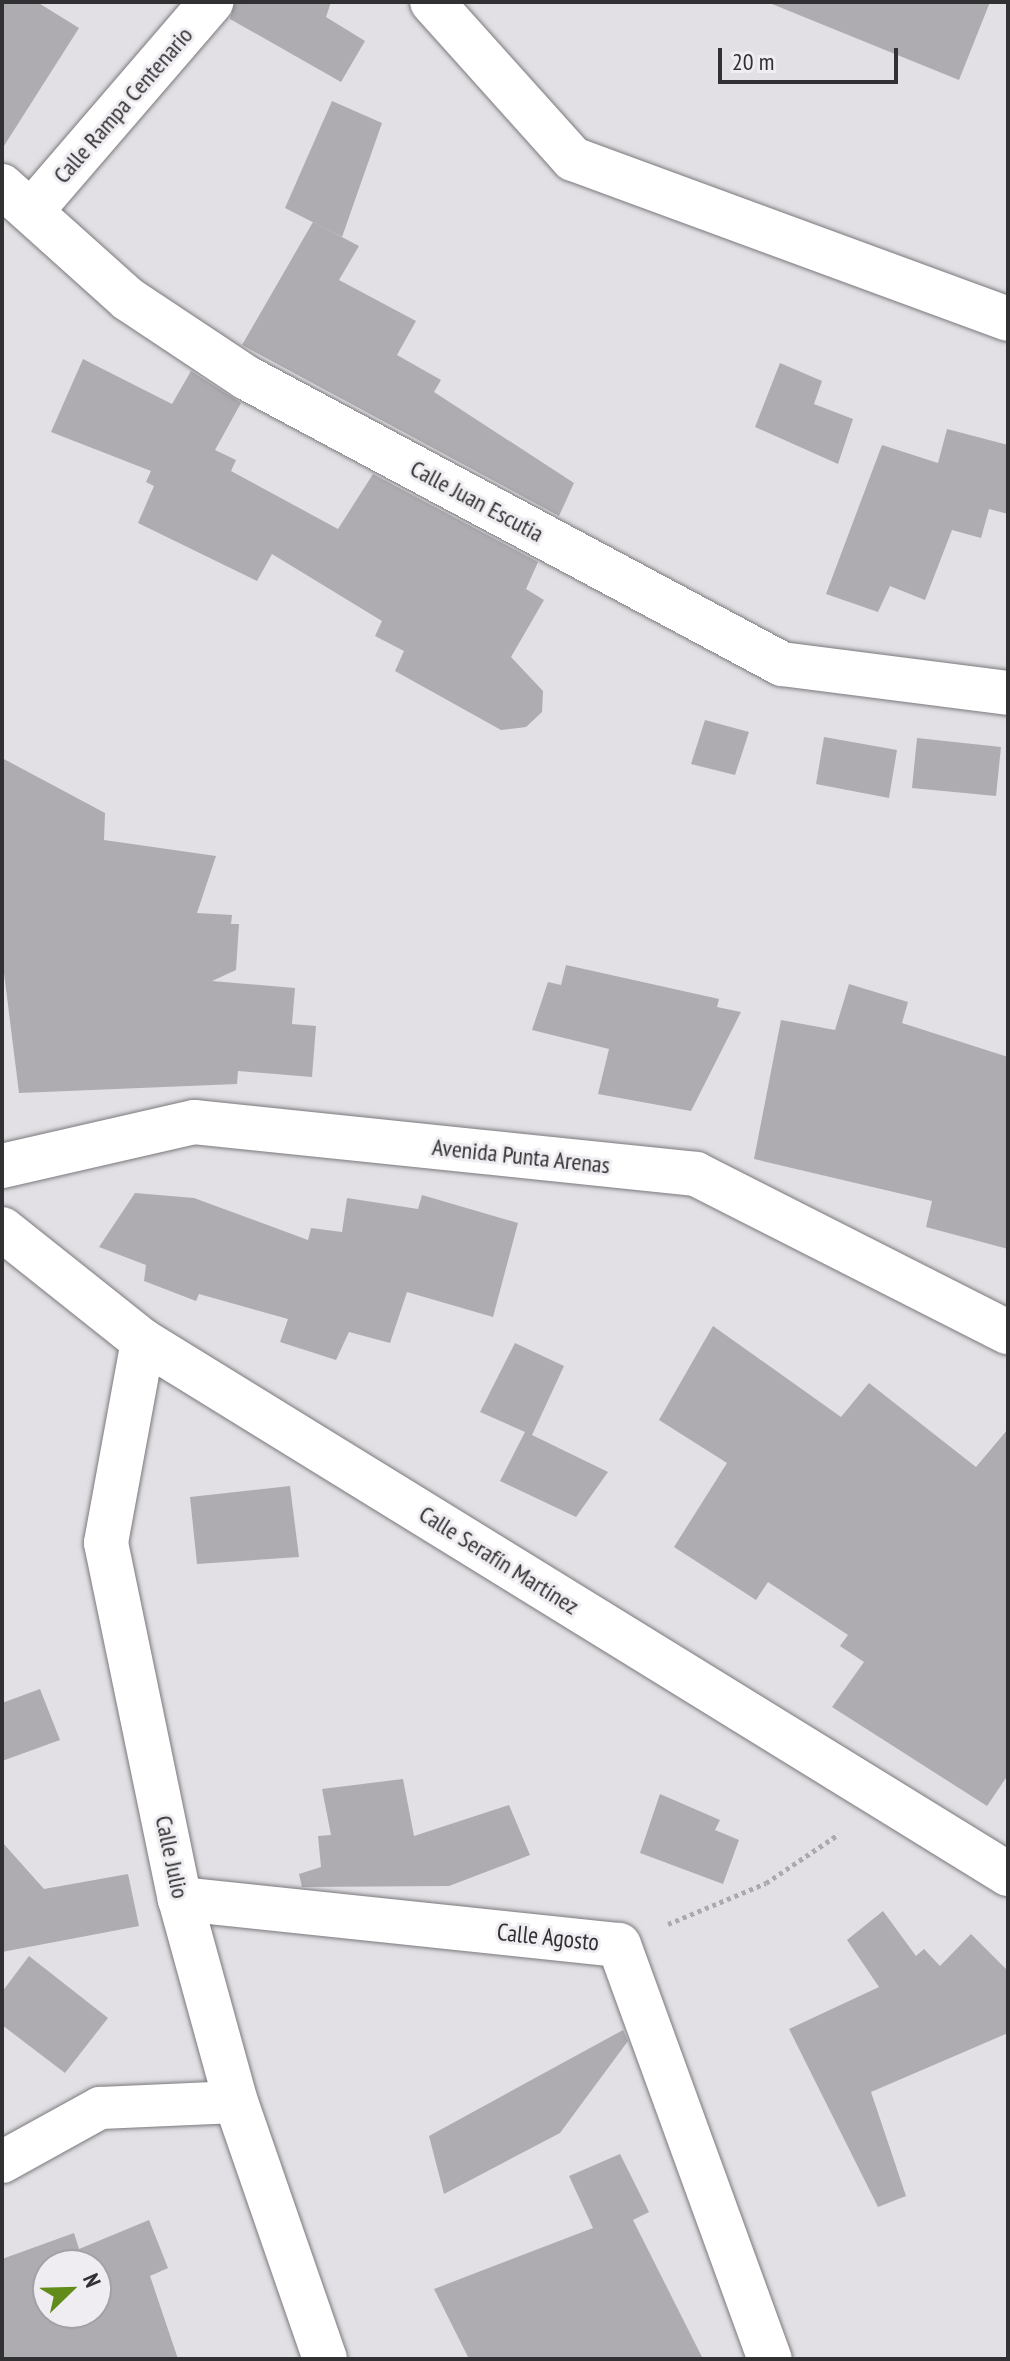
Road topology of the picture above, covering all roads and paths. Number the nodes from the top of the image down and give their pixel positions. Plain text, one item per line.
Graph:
1 (211, 2) edge
2 (432, 2) edge
3 (18, 197) edge
4 (1008, 319) edge
5 (1008, 693) edge
6 (2, 1166) edge
7 (2, 1229) edge
8 (1008, 1332) edge
9 (143, 1341) junction
10 (889, 1801) junction
11 (1008, 1874) edge
12 (180, 1899) junction
13 (619, 1945) junction
14 (236, 2102) junction
15 (2, 2162) edge
16 (325, 2359) edge
17 (770, 2359) edge

1 - 3 street, Calle Rampa Centenario
2 - 4 street
3 - 5 street, Calle Juan Escutia
6 - 8 street, Avenida Punta Arenas
7 - 9 street, Calle Serafín Martínez
9 - 10 street, Calle Serafín Martínez
9 - 12 street, Calle Julio
10 - 11 street, Calle Serafín Martínez
10 - 13 path
12 - 13 street, Calle Agosto
12 - 14 street, Calle Julio
13 - 17 street, Calle Agosto
14 - 15 street
14 - 16 street, Calle Julio

